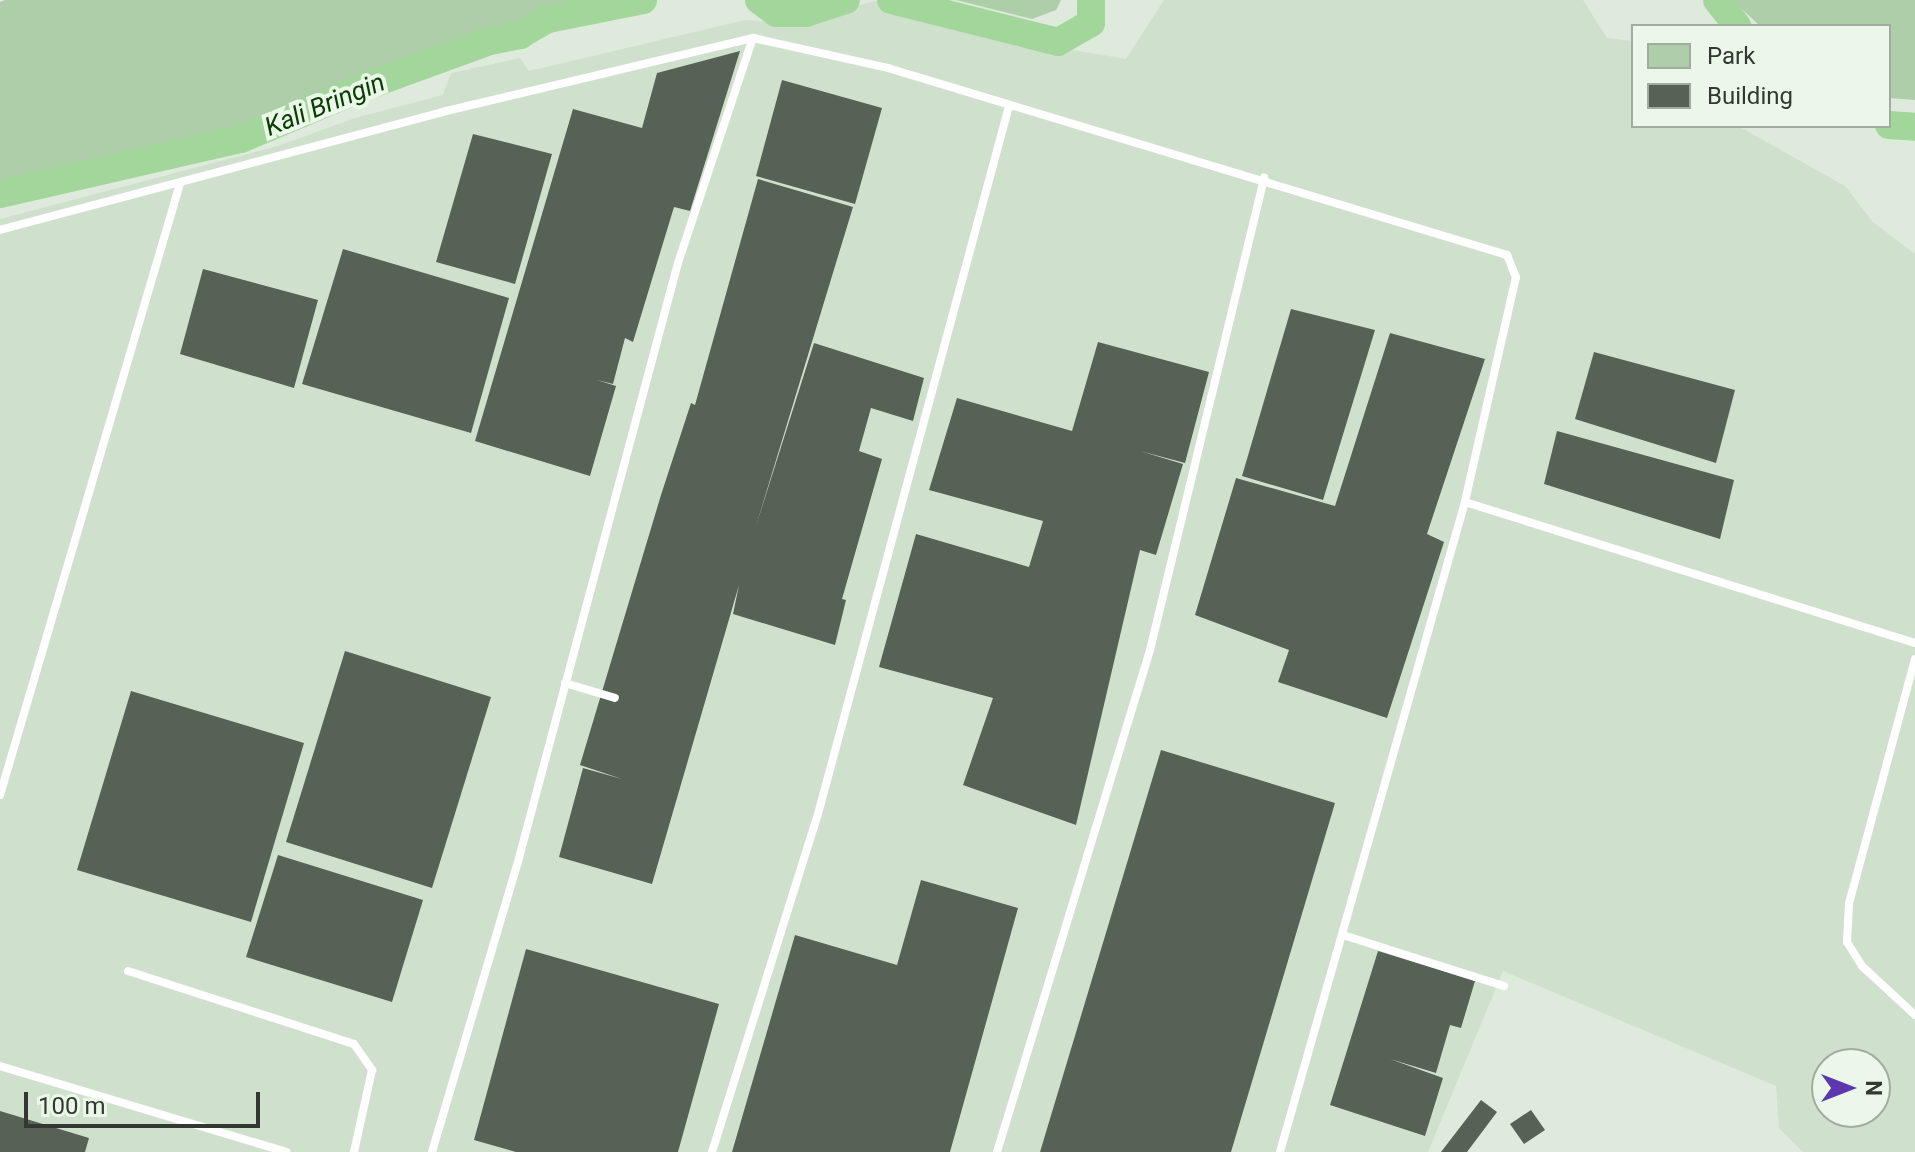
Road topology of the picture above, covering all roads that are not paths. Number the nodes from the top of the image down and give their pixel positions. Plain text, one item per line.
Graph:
1 (753, 38) junction
2 (1009, 106) junction
3 (1264, 178) junction
4 (180, 184) junction
5 (0, 230) edge
6 (1465, 502) junction
7 (1915, 643) edge
8 (1915, 659) edge
9 (565, 683) junction
10 (615, 698) dead end
11 (0, 795) edge
12 (1343, 935) junction
13 (128, 971) dead end
14 (1504, 986) dead end
15 (1915, 1015) edge
16 (0, 1066) edge
17 (286, 1152) edge
18 (354, 1152) edge
19 (432, 1152) edge
20 (712, 1152) edge
21 (997, 1152) edge
22 (1280, 1152) edge

1 - 2 lane
1 - 4 lane
1 - 9 lane
2 - 3 lane
2 - 20 lane
3 - 6 lane
3 - 21 lane
4 - 5 lane
4 - 11 lane
6 - 7 lane
6 - 12 lane
8 - 15 lane
9 - 10 lane
9 - 19 lane
12 - 14 lane
12 - 22 lane
13 - 18 lane
16 - 17 lane

